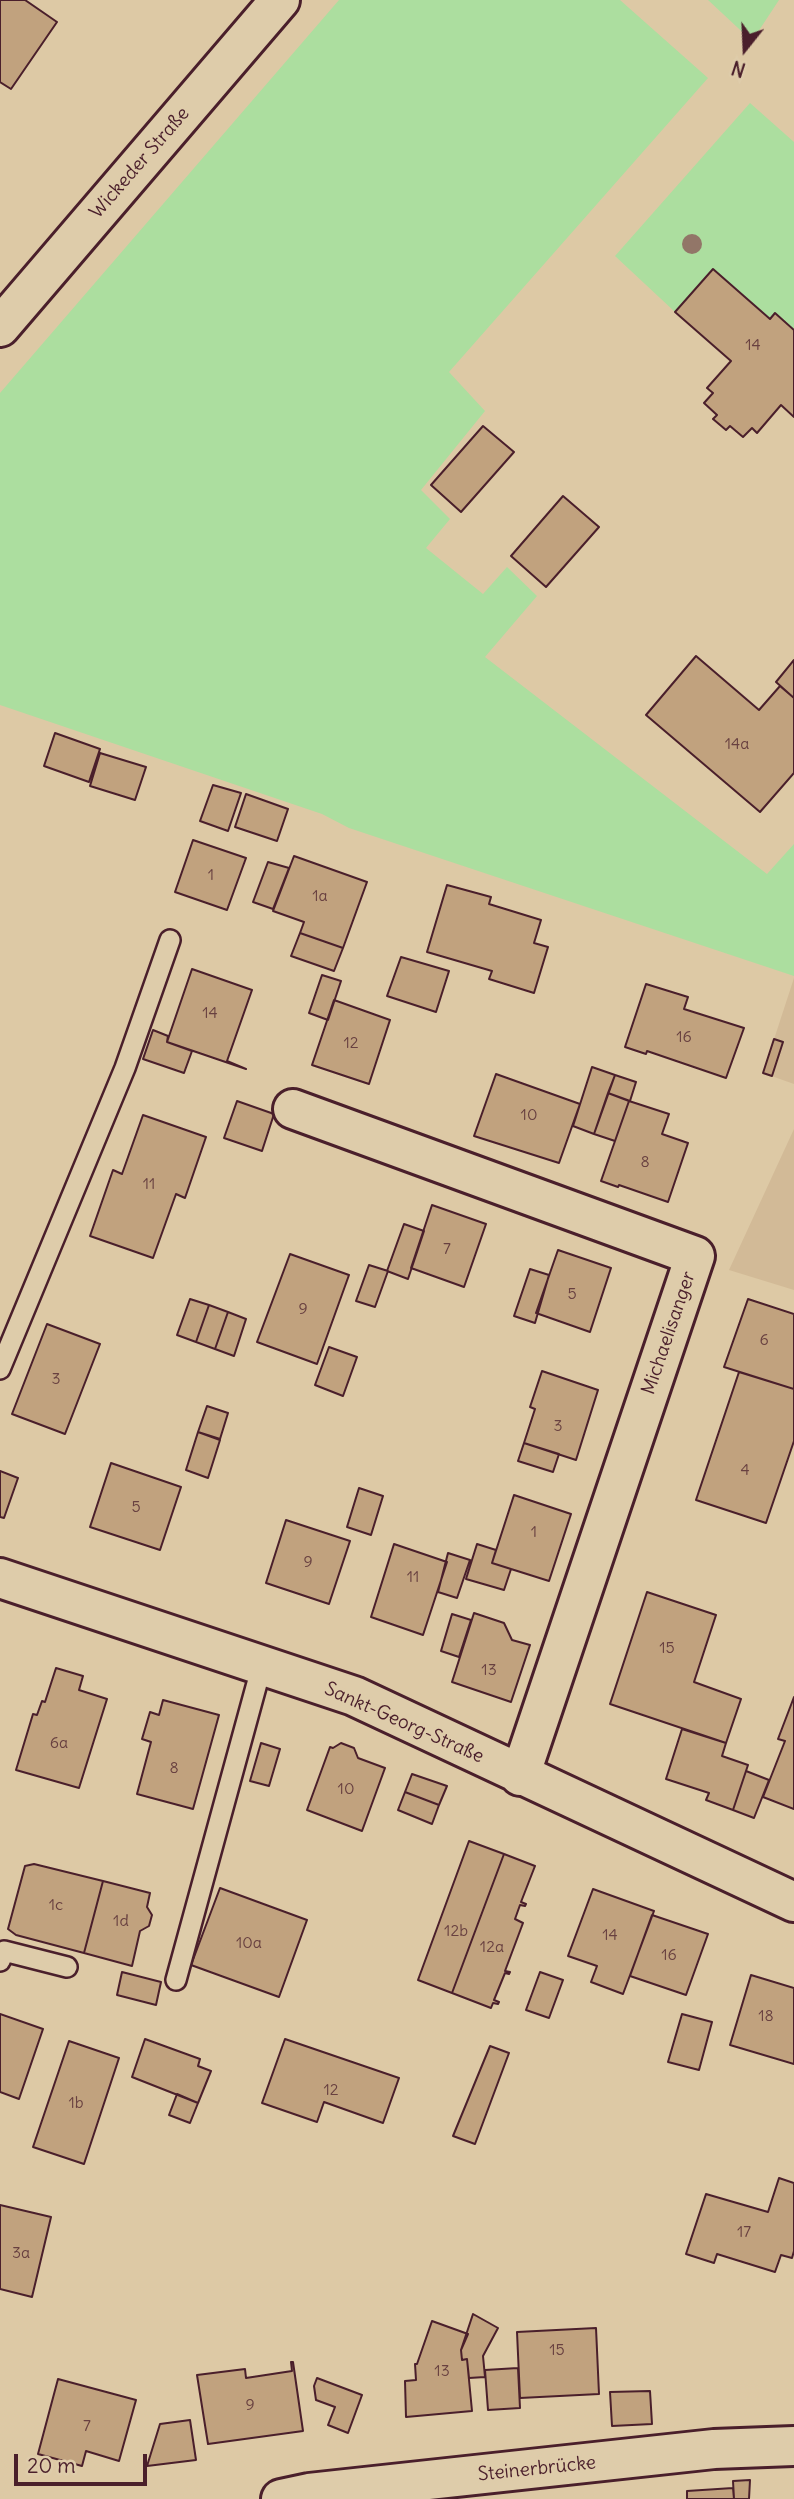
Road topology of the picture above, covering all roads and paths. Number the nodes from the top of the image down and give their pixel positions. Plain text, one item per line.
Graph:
1 (280, 0) edge
2 (0, 327) edge
3 (170, 940) dead end
4 (293, 1110) dead end
5 (0, 1369) edge
6 (0, 1578) edge
7 (262, 1665) junction
8 (520, 1776) junction
9 (794, 1902) edge
10 (0, 1961) edge
11 (67, 1967) dead end
12 (176, 1980) dead end
13 (794, 2446) edge
14 (422, 2490) edge
15 (330, 2495) edge
16 (281, 2499) edge

1 - 2 street, Wickeder Straße
3 - 5 lane
4 - 8 street, Michaelisanger
6 - 7 street, Sankt-Georg-Straße
7 - 8 street, Sankt-Georg-Straße
7 - 12 lane
8 - 9 street, Sankt-Georg-Straße
10 - 11 lane
13 - 14 street, Steinerbrücke
14 - 15 street, Steinerbrücke
15 - 16 street, Steinerbrücke

